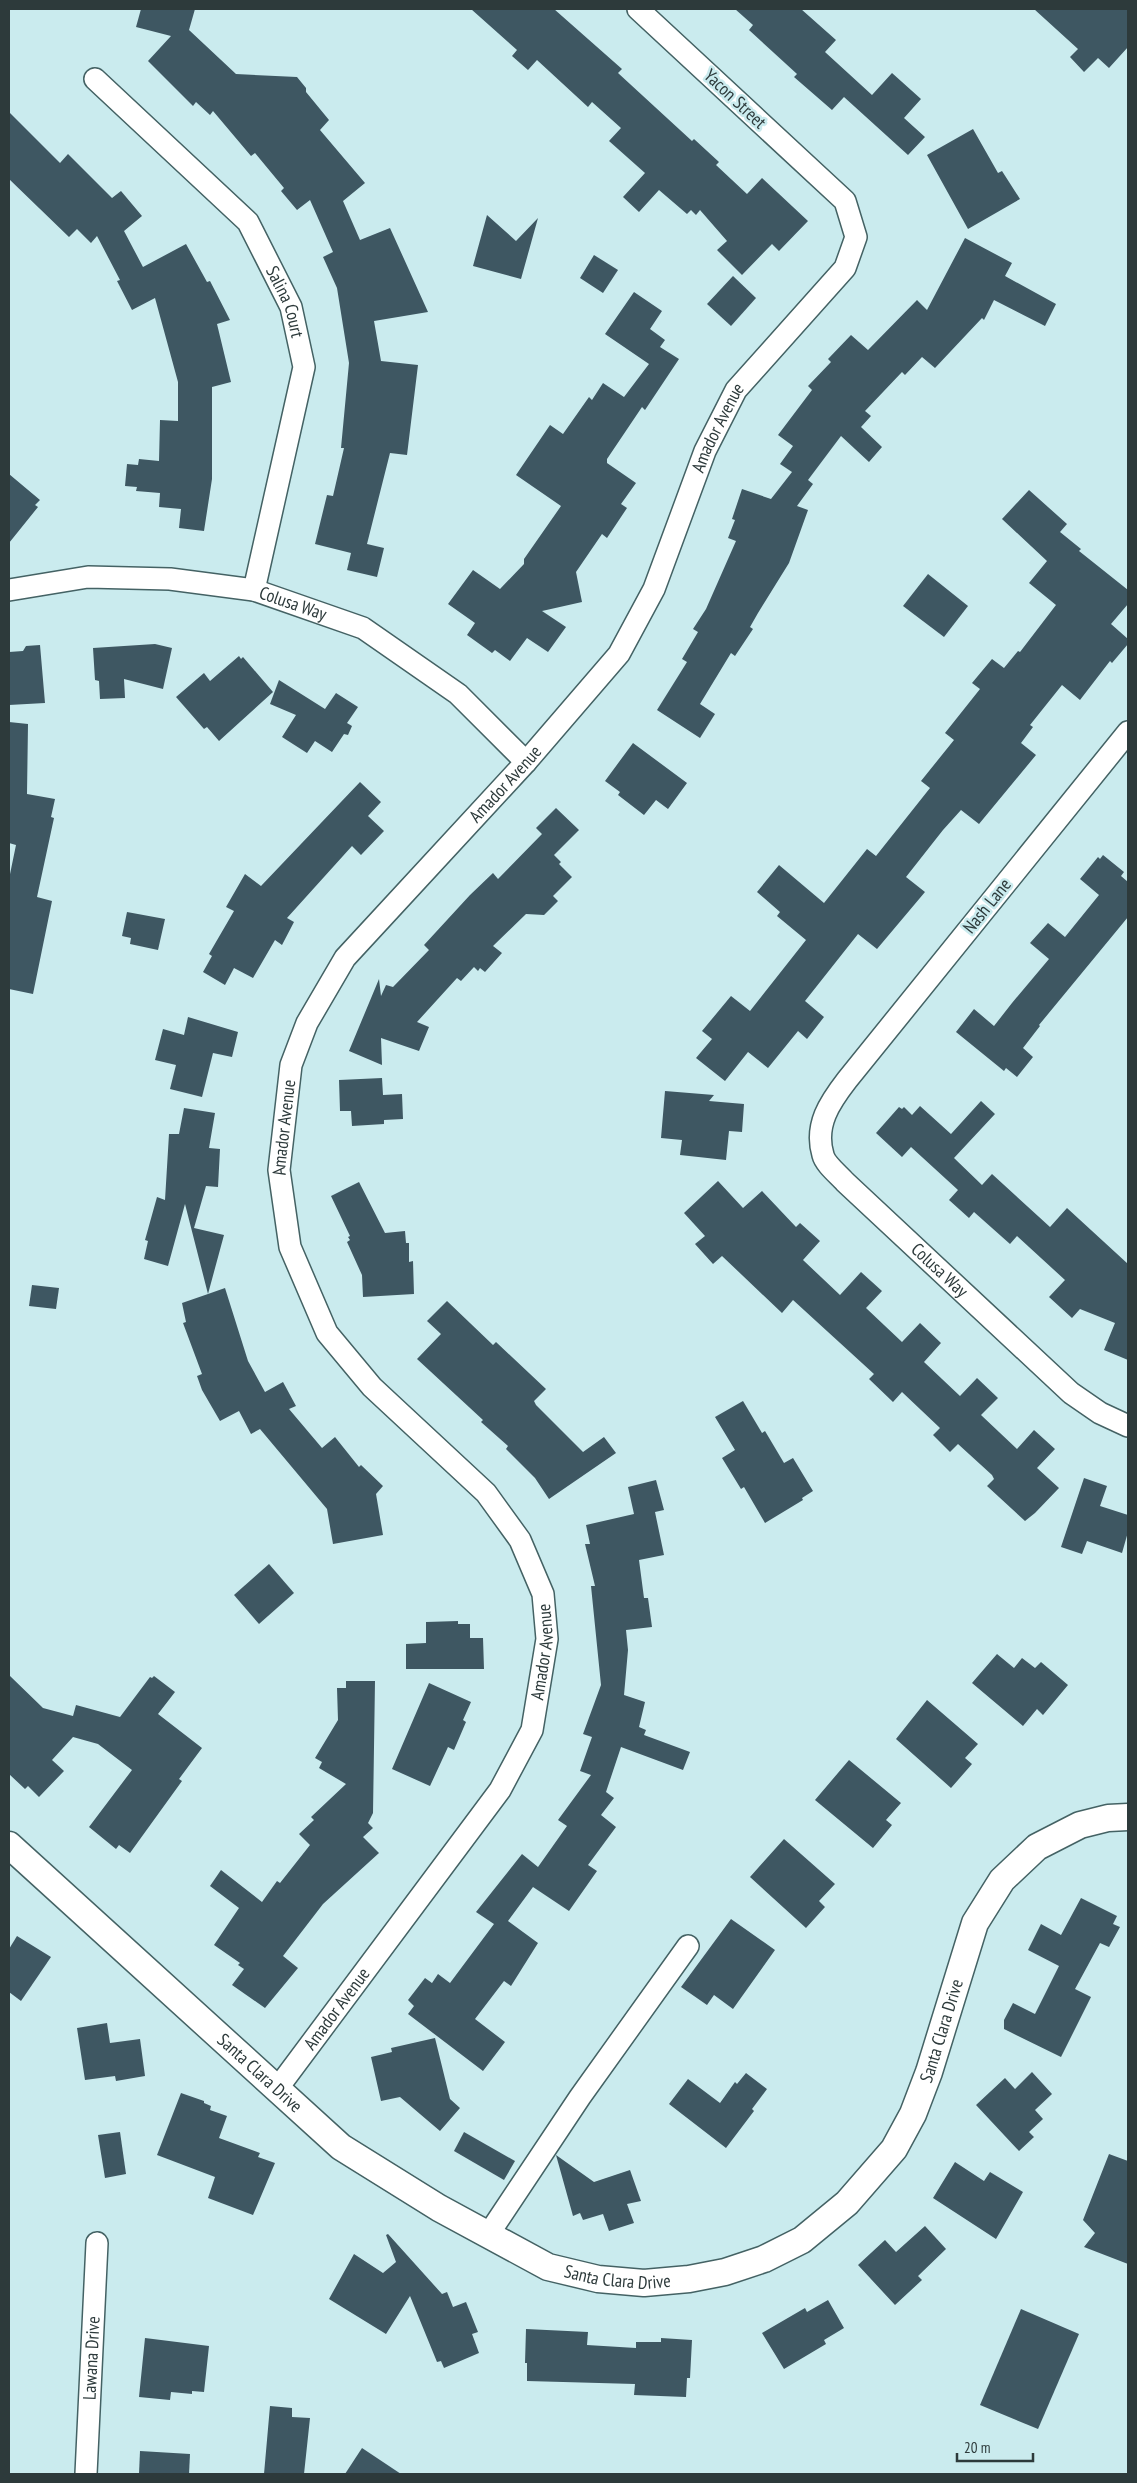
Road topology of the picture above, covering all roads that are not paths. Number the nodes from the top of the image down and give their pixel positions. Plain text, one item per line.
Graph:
1 (638, 9) edge
2 (95, 79) dead end
3 (832, 188) joint
4 (9, 590) edge
5 (254, 590) junction
6 (1128, 732) edge
7 (526, 762) junction
8 (847, 1080) joint
9 (1128, 1426) edge
10 (1128, 1817) edge
11 (9, 1845) edge
12 (688, 1946) dead end
13 (277, 2089) junction
14 (488, 2236) junction
15 (97, 2243) dead end
16 (86, 2474) edge

1 - 3 street, Yacon Street
2 - 5 street, Salina Court
3 - 7 street, Amador Avenue
4 - 5 street, Colusa Way
5 - 7 street, Colusa Way
6 - 8 street, Nash Lane
7 - 13 street, Amador Avenue
8 - 9 street, Colusa Way
10 - 14 street, Santa Clara Drive
11 - 13 street, Santa Clara Drive
12 - 14 street
13 - 14 street, Santa Clara Drive
15 - 16 street, Lawana Drive

